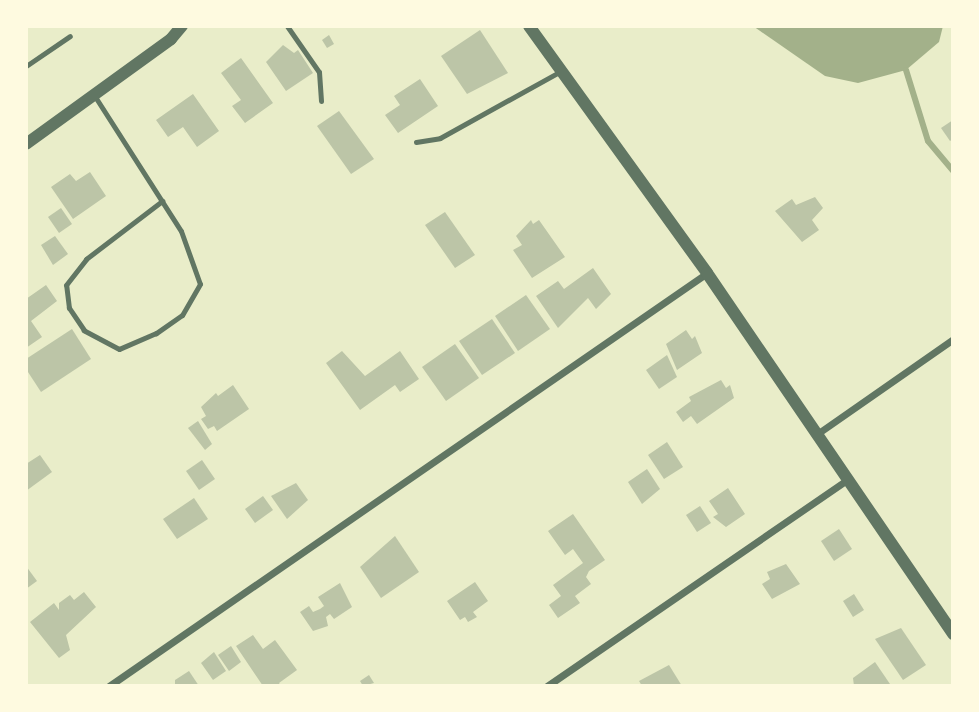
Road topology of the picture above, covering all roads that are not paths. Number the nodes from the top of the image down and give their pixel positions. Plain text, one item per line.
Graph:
1 (182, 26) edge
2 (189, 26) edge
3 (287, 26) edge
4 (529, 26) edge
5 (70, 36) dead end
6 (171, 39) junction
7 (26, 66) edge
8 (561, 71) junction
9 (94, 95) junction
10 (321, 101) dead end
11 (416, 142) dead end
12 (26, 144) edge
13 (162, 201) junction
14 (707, 273) junction
15 (953, 339) edge
16 (817, 434) junction
17 (847, 480) junction
18 (953, 634) edge
19 (109, 686) edge
20 (547, 686) edge

1 - 6 street
2 - 6 street
3 - 10 lane
4 - 8 street
5 - 7 lane
6 - 9 street
8 - 11 lane
8 - 14 street
9 - 12 street
9 - 13 lane
13 - 13 lane
14 - 16 street
14 - 19 street
15 - 16 street
16 - 17 street
17 - 18 street
17 - 20 street

